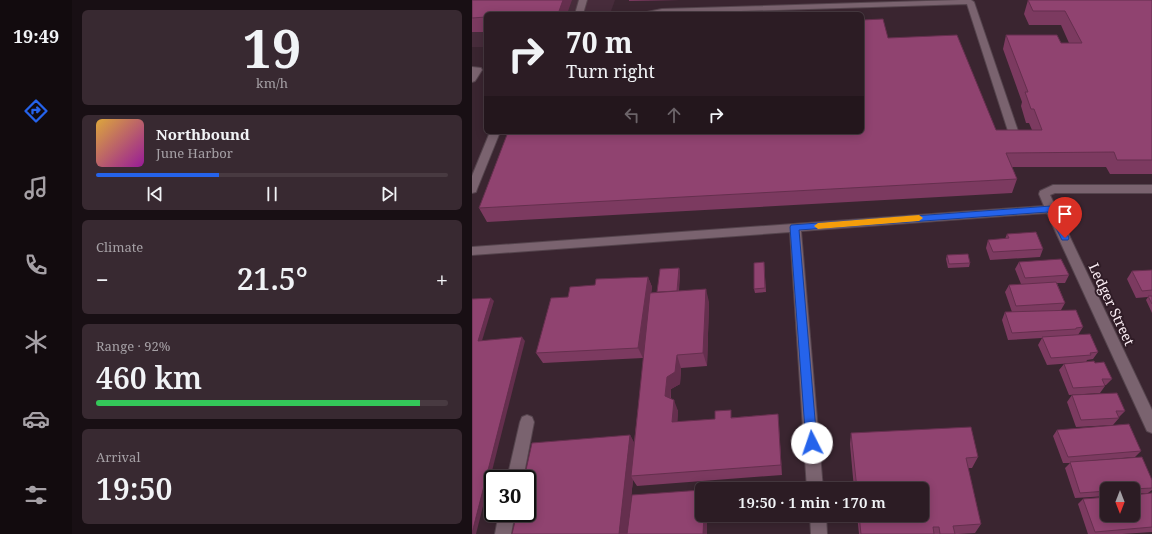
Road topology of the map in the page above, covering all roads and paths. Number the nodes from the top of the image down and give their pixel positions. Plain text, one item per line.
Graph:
1 (583, 0) edge
2 (972, 1) edge
3 (792, 3) edge
4 (580, 12) edge
5 (658, 12) edge
6 (472, 70) edge
7 (472, 80) edge
8 (494, 134) edge
9 (1014, 134) edge
10 (1152, 188) edge
11 (472, 189) edge
12 (1051, 209) junction
13 (794, 227) junction
14 (472, 247) edge
15 (472, 251) edge
16 (527, 422) dead end
17 (1152, 426) edge
18 (517, 470) edge
19 (814, 482) edge
20 (505, 522) edge
21 (818, 522) edge
22 (502, 534) edge
23 (819, 534) edge

1 - 4 street
2 - 3 street
2 - 9 street
3 - 5 street
6 - 7 street
8 - 11 street
10 - 12 street, Ledger Street
12 - 13 street
12 - 17 street, Ledger Street
13 - 15 street
13 - 19 street
14 - 15 street
16 - 18 street
20 - 22 street
21 - 23 street

